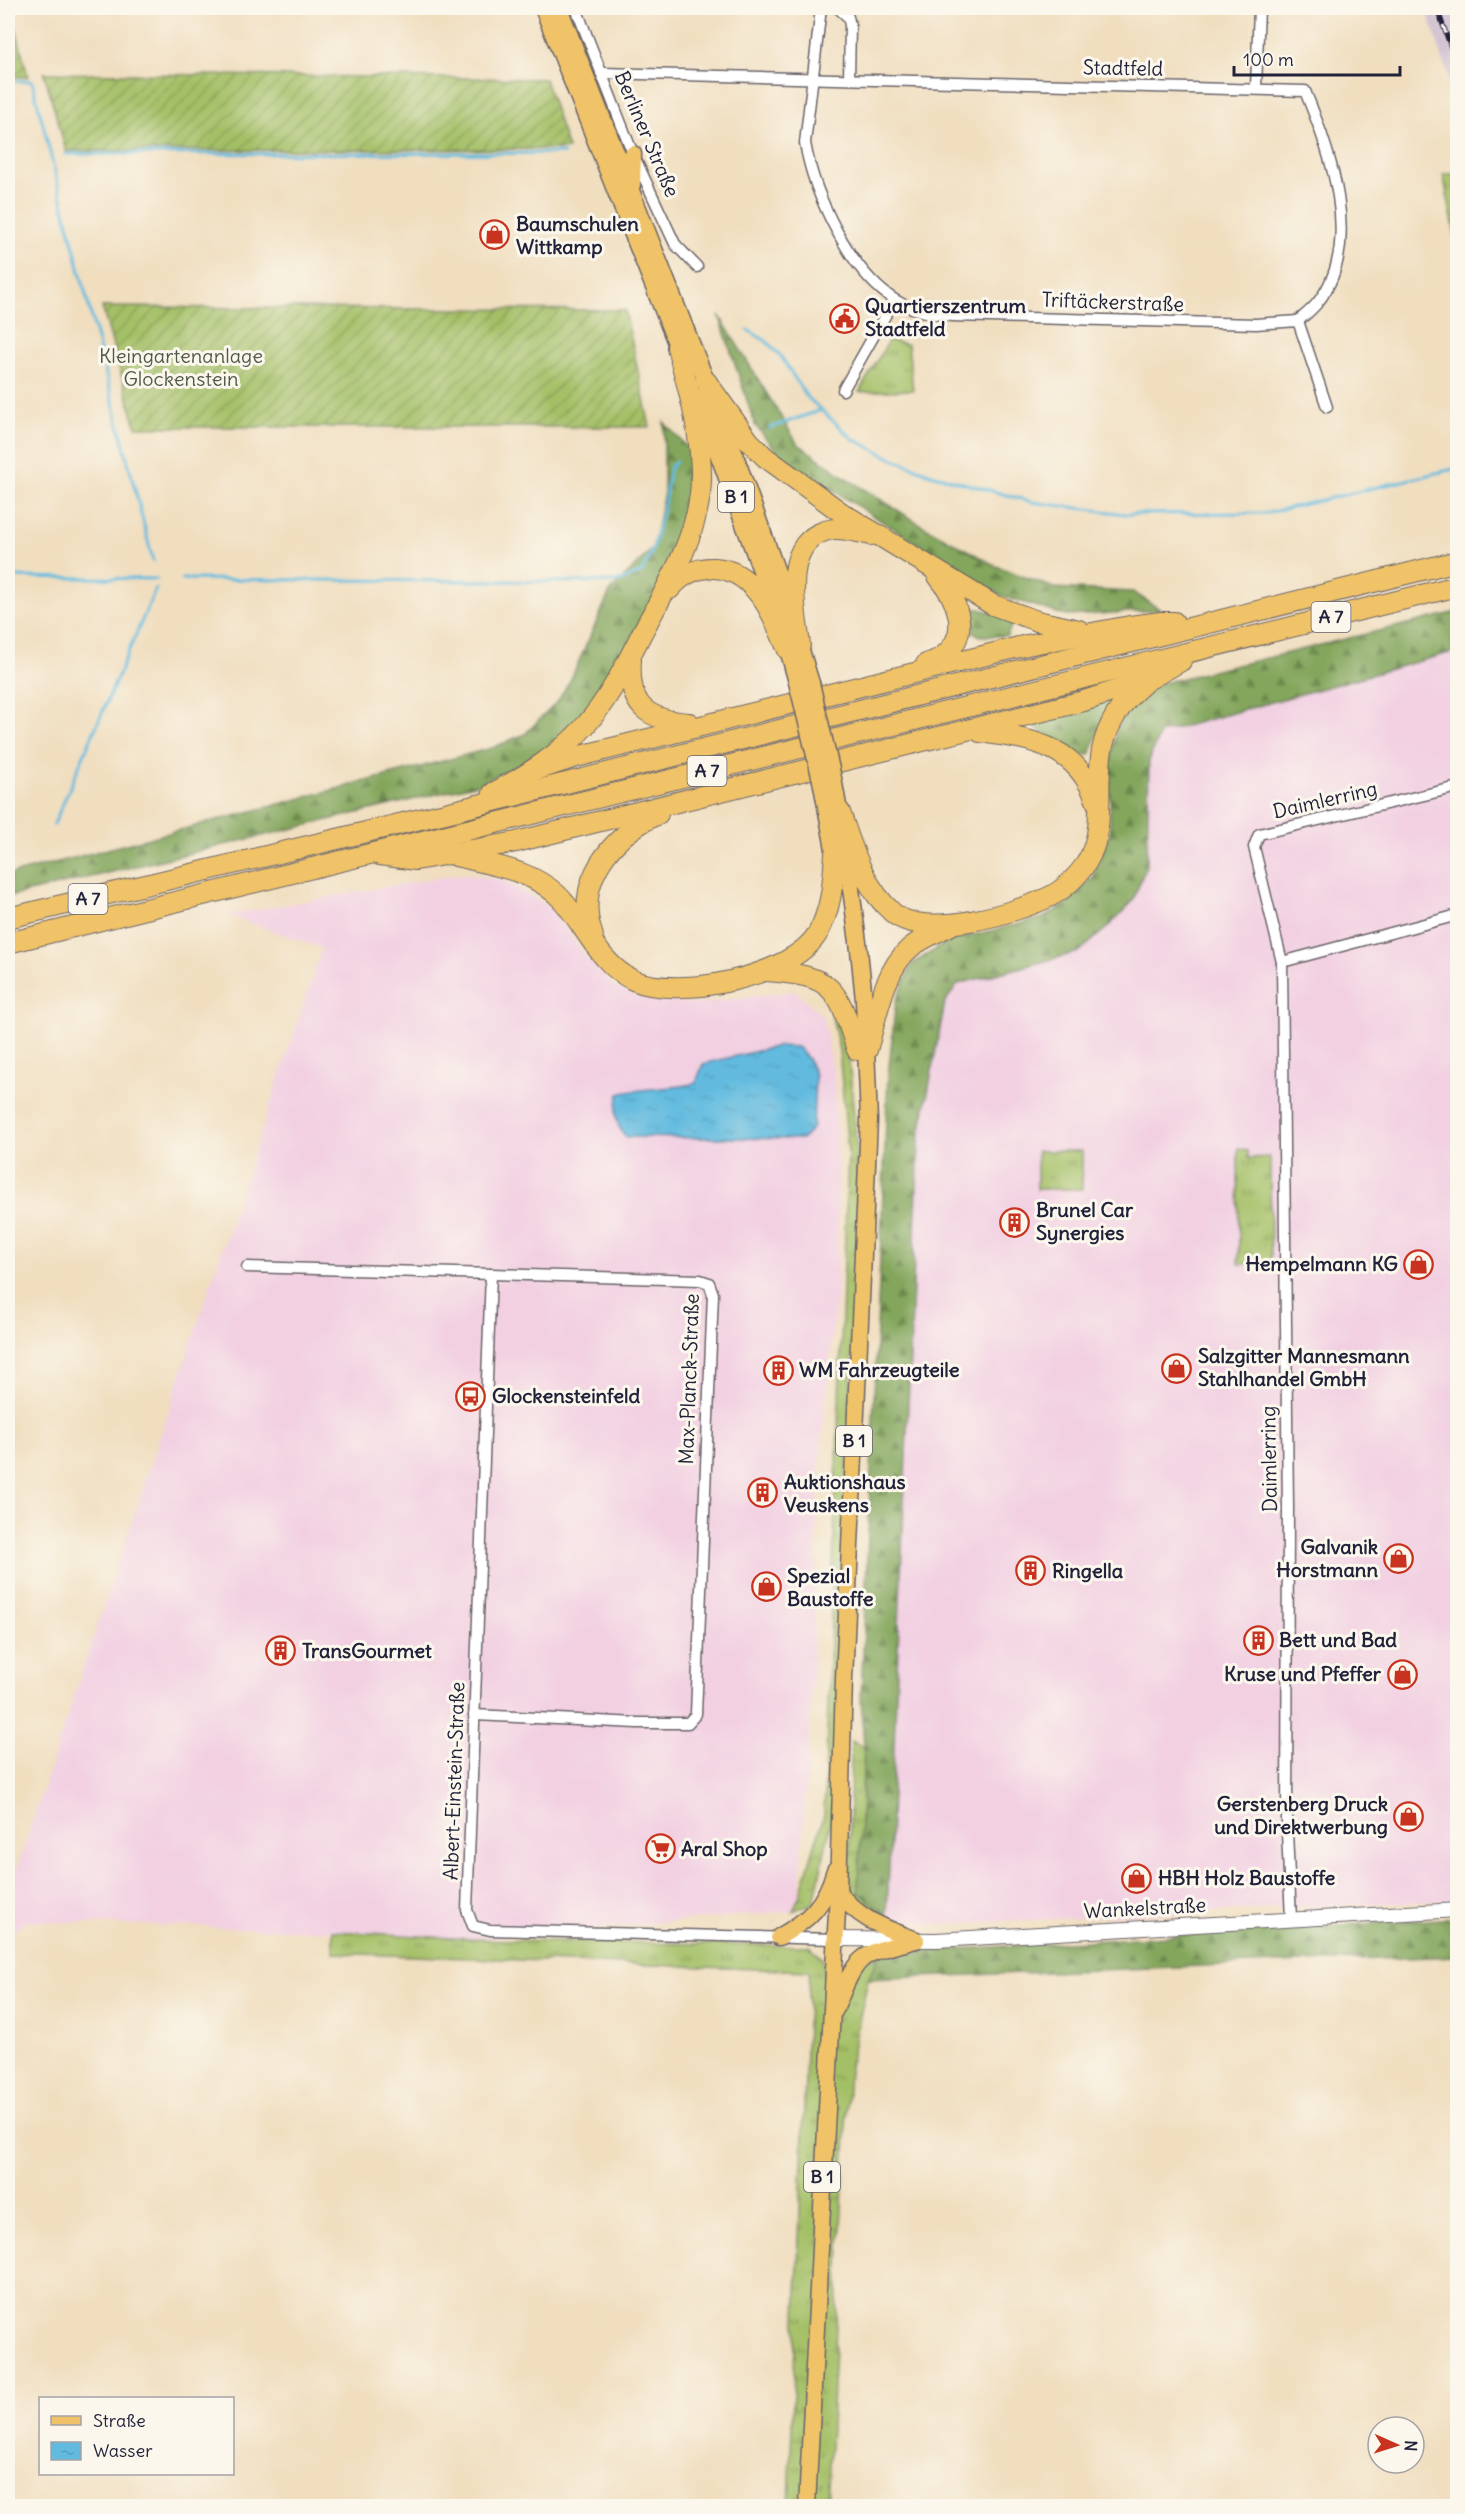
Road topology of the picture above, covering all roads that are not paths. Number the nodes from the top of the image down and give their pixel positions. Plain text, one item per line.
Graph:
1 (543, 8) edge
2 (559, 8) edge
3 (576, 8) edge
4 (821, 8) edge
5 (838, 8) edge
6 (1260, 8) edge
7 (601, 73) junction
8 (811, 78) junction
9 (849, 79) junction
10 (1257, 88) junction
11 (633, 154) junction
12 (632, 192) junction
13 (697, 267) dead end
14 (894, 300) junction
15 (1298, 321) junction
16 (677, 347) junction
17 (706, 381) junction
18 (843, 390) dead end
19 (1327, 407) dead end
20 (882, 537) junction
21 (1458, 561) edge
22 (930, 566) junction
23 (1458, 586) edge
24 (660, 600) junction
25 (1204, 624) junction
26 (1090, 632) junction
27 (794, 647) junction
28 (1205, 648) junction
29 (631, 654) junction
30 (901, 676) junction
31 (1146, 681) junction
32 (705, 724) junction
33 (968, 730) junction
34 (534, 771) junction
35 (827, 779) junction
36 (1458, 787) edge
37 (688, 799) junction
38 (462, 809) junction
39 (840, 812) junction
40 (1100, 814) junction
41 (835, 853) junction
42 (369, 854) junction
43 (451, 855) junction
44 (1458, 915) edge
45 (8, 918) edge
46 (954, 923) junction
47 (8, 943) edge
48 (599, 949) junction
49 (1282, 962) junction
50 (766, 971) junction
51 (862, 1050) junction
52 (247, 1267) dead end
53 (491, 1274) junction
54 (474, 1715) junction
55 (838, 1861) junction
56 (838, 1891) junction
57 (1458, 1910) edge
58 (1291, 1920) junction
59 (779, 1937) junction
60 (835, 1939) junction
61 (916, 1940) junction
62 (830, 2022) junction
63 (807, 2506) edge

1 - 16 main road, B 1
2 - 12 main road, B 1
3 - 7 street, Berliner Straße
4 - 8 street, Triftäckerstraße
5 - 9 street
6 - 10 street
7 - 8 street, Stadtfeld
7 - 11 street, Berliner Straße
8 - 9 street, Stadtfeld
8 - 14 street, Triftäckerstraße
9 - 10 street, Stadtfeld
10 - 15 street, Stadtfeld
11 - 12 main road
11 - 13 street, Berliner Straße
12 - 17 main road, B 1
14 - 15 street, Triftäckerstraße
14 - 18 street
15 - 19 street
16 - 24 highway
16 - 27 main road, B 1
17 - 20 highway
17 - 27 main road, B 1
20 - 22 highway
20 - 27 highway
21 - 25 highway, A 7
22 - 26 highway
22 - 30 highway
23 - 28 highway, A 7
24 - 27 highway
24 - 29 highway
25 - 26 highway
25 - 38 highway, A 7
26 - 30 highway
27 - 35 main road, B 1, bridge
28 - 31 highway
28 - 42 highway, A 7
29 - 32 highway
29 - 34 highway
30 - 32 highway
31 - 33 highway
31 - 40 highway
32 - 34 highway
33 - 37 highway
33 - 40 highway
34 - 38 highway
35 - 39 main road, B 1
35 - 41 main road, B 1
36 - 49 street, Daimlerring
37 - 43 highway
37 - 48 highway
38 - 45 highway, A 7
39 - 46 highway
39 - 51 main road, B 1
40 - 46 highway
41 - 50 highway
41 - 51 main road, B 1
42 - 43 highway
42 - 47 highway, A 7
43 - 48 highway
44 - 49 street
46 - 51 highway
48 - 50 highway
49 - 58 street, Daimlerring
50 - 51 highway
51 - 55 main road, B 1
52 - 53 street, Max-Planck-Straße
53 - 54 street, Albert-Einstein-Straße
53 - 54 street, Max-Planck-Straße
54 - 59 street, Albert-Einstein-Straße
55 - 56 main road, B 1
55 - 59 main road
56 - 60 main road, B 1
56 - 61 main road
57 - 58 street, Wankelstraße
58 - 61 street, Wankelstraße
59 - 60 street, Albert-Einstein-Straße
60 - 61 street, Wankelstraße
60 - 62 main road, B 1
61 - 62 main road
62 - 63 main road, B 1

